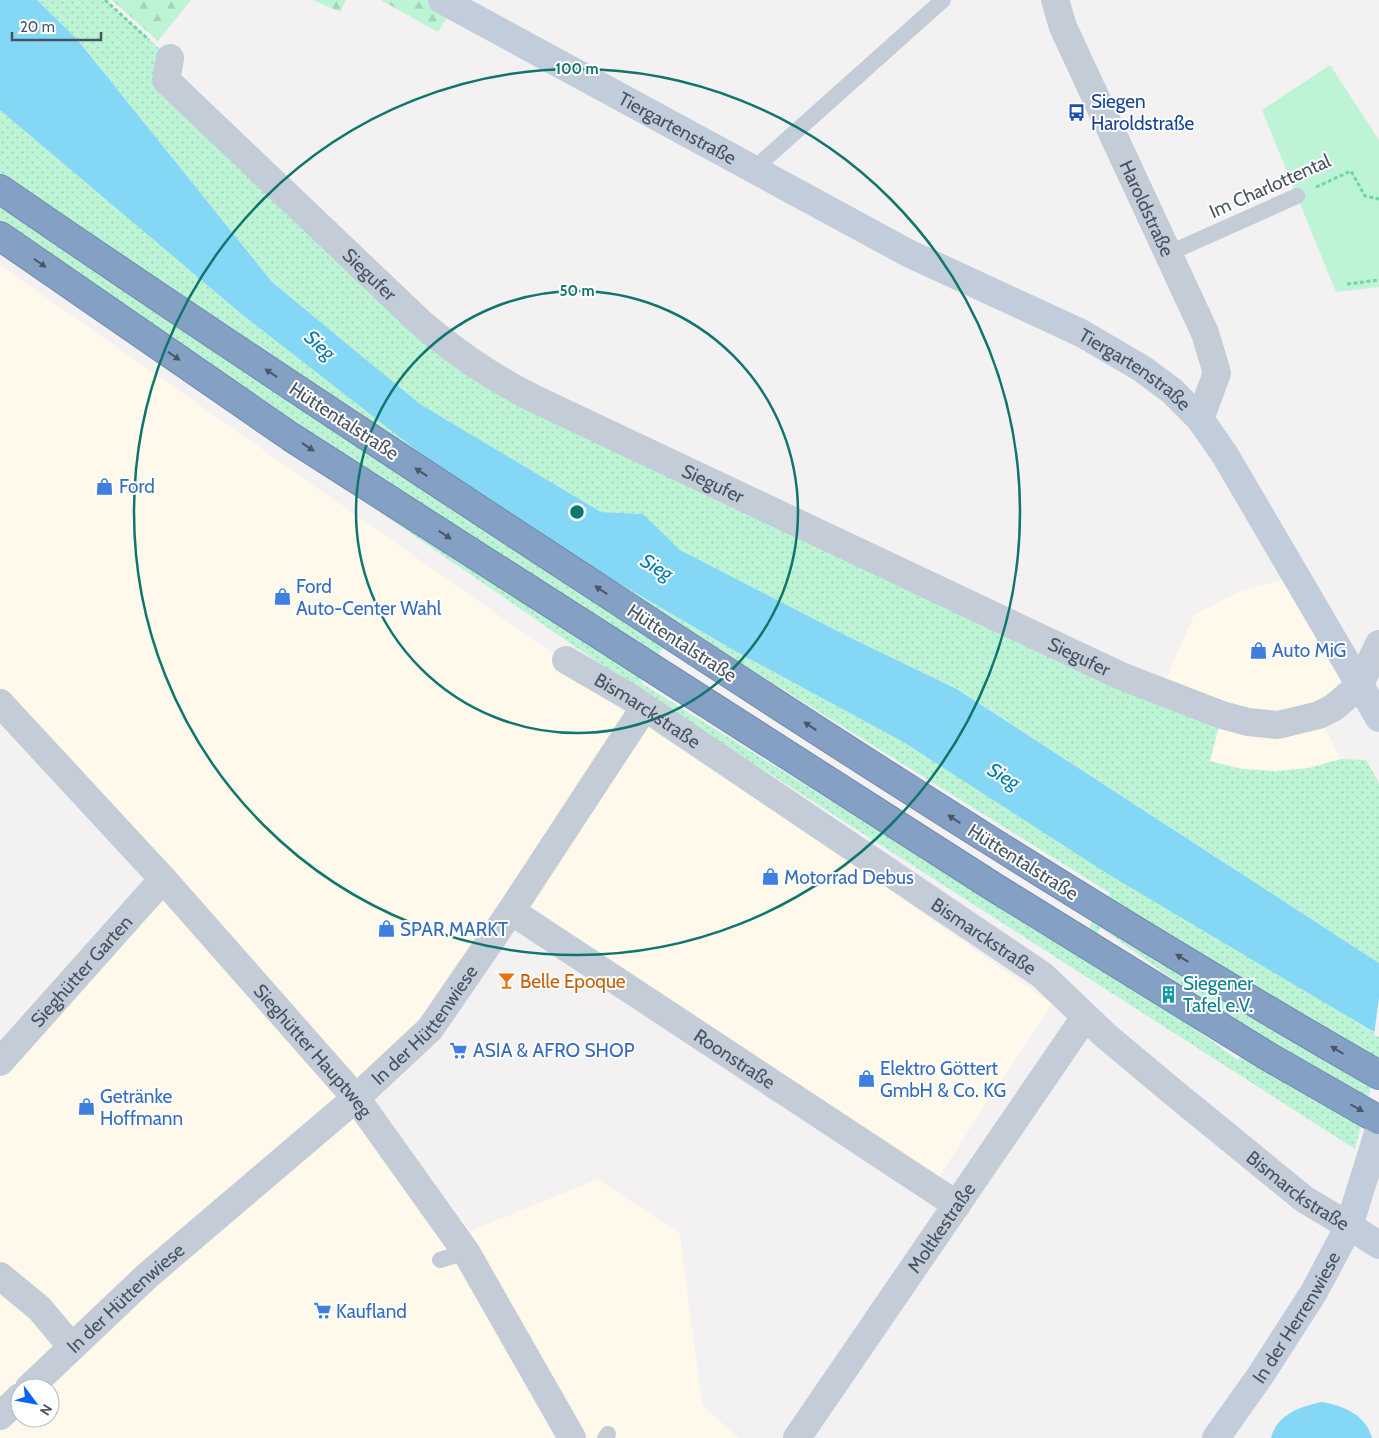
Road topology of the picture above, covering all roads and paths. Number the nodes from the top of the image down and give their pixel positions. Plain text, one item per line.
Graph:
1 (105, 0) edge
2 (442, 0) edge
3 (943, 0) edge
4 (1055, 0) edge
5 (170, 58) joint
6 (754, 169) junction
7 (0, 189) edge
8 (1297, 196) joint
9 (1379, 200) edge
10 (0, 236) edge
11 (1167, 254) junction
12 (1379, 280) edge
13 (1347, 284) dead end
14 (1200, 419) junction
15 (1379, 644) edge
16 (566, 660) dead end
17 (1359, 686) junction
18 (0, 703) edge
19 (644, 708) junction
20 (1379, 718) edge
21 (162, 878) junction
22 (511, 911) junction
23 (1085, 1017) junction
24 (0, 1062) edge
25 (1379, 1074) edge
26 (356, 1098) junction
27 (1378, 1130) edge
28 (957, 1205) junction
29 (1349, 1226) junction
30 (1379, 1245) edge
31 (0, 1276) edge
32 (72, 1347) junction
33 (39, 1378) edge
34 (10, 1406) edge
35 (0, 1416) edge
36 (572, 1438) edge
37 (797, 1438) edge
38 (1216, 1438) edge

1 - 5 path
2 - 6 street, Tiergartenstraße
3 - 6 lane, Tiergartenstraße
4 - 11 street, Haroldstraße
5 - 17 street, Siegufer
6 - 14 street, Tiergartenstraße
25 -> 7 highway, Hüttentalstraße
8 - 9 path, Im Charlottental
8 - 11 lane, Im Charlottental
10 -> 27 highway, Hüttentalstraße
11 - 14 street, Haroldstraße
12 - 13 path
14 - 17 street, Tiergartenstraße
15 - 17 street
16 - 19 street, Bismarckstraße
17 - 20 street, Tiergartenstraße
18 - 21 street, Sieghütter Hauptweg
19 - 22 street, In der Hüttenwiese
19 - 23 street, Bismarckstraße
21 - 24 street, Sieghütter Garten
21 - 26 street, Sieghütter Hauptweg
22 - 26 street, In der Hüttenwiese
22 - 28 street, Roonstraße
23 - 28 street, Moltkestraße
23 - 29 street, Bismarckstraße
26 - 32 street, In der Hüttenwiese
26 - 36 street, Sieghütter Hauptweg
27 - 29 street, In der Herrenwiese
28 - 37 street, Moltkestraße
29 - 30 street, Bismarckstraße
29 - 38 street, In der Herrenwiese
31 - 32 street
32 - 33 street, In der Hüttenwiese
34 - 35 street

